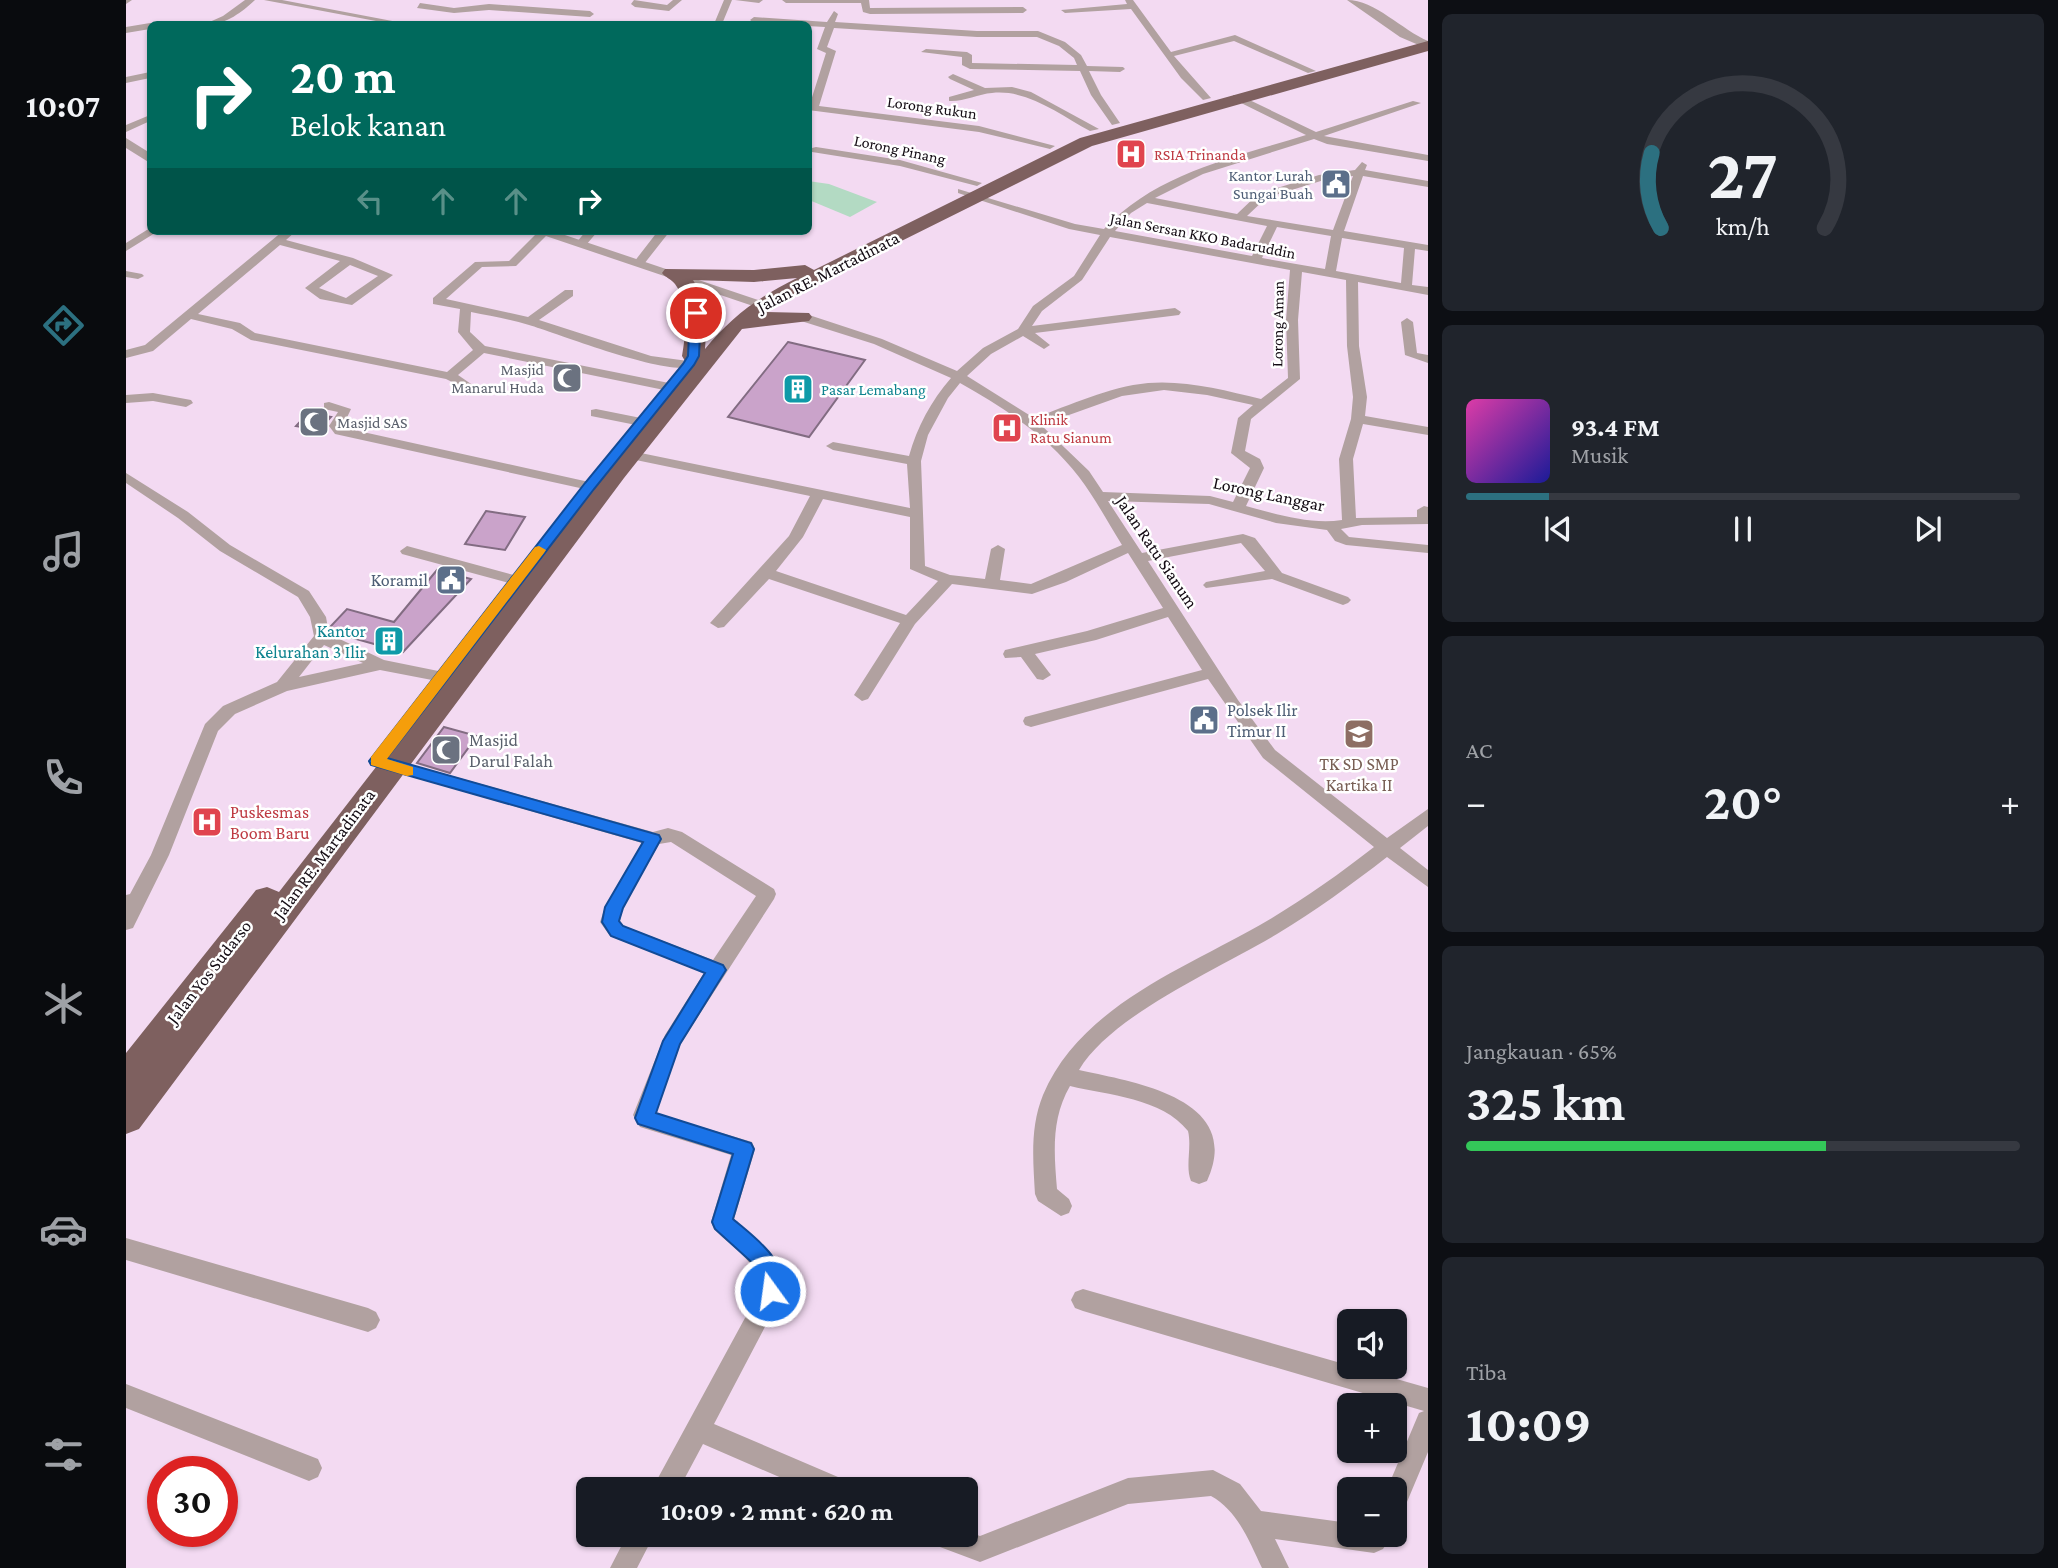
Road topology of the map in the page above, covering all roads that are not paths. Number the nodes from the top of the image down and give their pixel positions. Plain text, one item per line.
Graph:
1 (251, 0) edge
2 (268, 0) edge
3 (638, 0) edge
4 (678, 0) edge
5 (728, 0) edge
6 (739, 0) edge
7 (759, 0) edge
8 (786, 0) edge
9 (832, 0) edge
10 (1016, 0) edge
11 (1353, 0) edge
12 (1131, 3) edge
13 (420, 6) dead end
14 (1023, 10) junction
15 (1065, 10) dead end
16 (1030, 18) dead end
17 (754, 19) edge
18 (218, 21) edge
19 (386, 21) edge
20 (578, 21) edge
21 (719, 21) edge
22 (780, 21) edge
23 (812, 24) edge
24 (831, 25) junction
25 (147, 26) edge
26 (126, 30) edge
27 (1426, 43) edge
28 (926, 52) dead end
29 (1168, 55) junction
30 (1082, 68) junction
31 (1120, 69) dead end
32 (1311, 71) junction
33 (812, 72) edge
34 (823, 75) junction
35 (147, 76) edge
36 (954, 77) dead end
37 (126, 80) edge
38 (1034, 81) dead end
39 (982, 90) junction
40 (1023, 91) junction
41 (1231, 95) junction
42 (952, 99) dead end
43 (1206, 99) junction
44 (1416, 103) dead end
45 (812, 104) edge
46 (812, 107) edge
47 (147, 119) edge
48 (1115, 123) junction
49 (126, 129) edge
50 (1094, 129) junction
51 (1315, 135) junction
52 (126, 142) edge
53 (1050, 146) junction
54 (1368, 149) junction
55 (816, 150) dead end
56 (146, 153) edge
57 (1428, 158) edge
58 (1360, 172) junction
59 (1428, 184) edge
60 (971, 190) junction
61 (1145, 199) junction
62 (1240, 218) junction
63 (1273, 224) junction
64 (1107, 233) junction
65 (147, 234) edge
66 (285, 235) edge
67 (538, 235) edge
68 (552, 235) edge
69 (589, 235) edge
70 (661, 235) edge
71 (1337, 235) junction
72 (278, 241) junction
73 (582, 243) junction
74 (1410, 245) junction
75 (1428, 247) edge
76 (126, 248) edge
77 (349, 260) junction
78 (1255, 261) junction
79 (640, 262) junction
80 (1296, 268) junction
81 (675, 274) junction
82 (1329, 275) junction
83 (800, 279) junction
84 (1352, 279) junction
85 (1406, 288) junction
86 (1428, 291) edge
87 (569, 293) dead end
88 (756, 302) junction
89 (466, 308) junction
90 (1175, 312) dead end
91 (188, 315) junction
92 (802, 317) junction
93 (530, 321) junction
94 (1407, 322) dead end
95 (735, 325) junction
96 (1023, 331) junction
97 (1044, 345) dead end
98 (481, 349) junction
99 (126, 354) edge
100 (1428, 359) edge
101 (691, 361) junction
102 (959, 376) junction
103 (126, 399) edge
104 (186, 403) dead end
105 (1263, 403) junction
106 (655, 404) junction
107 (329, 406) dead end
108 (596, 413) dead end
109 (1358, 419) junction
110 (1031, 424) junction
111 (1428, 430) edge
112 (833, 446) dead end
113 (631, 455) junction
114 (914, 461) junction
115 (126, 477) edge
116 (589, 486) junction
117 (818, 494) junction
118 (1097, 496) junction
119 (1238, 507) junction
120 (1428, 510) edge
121 (917, 514) junction
122 (1349, 523) junction
123 (1332, 526) junction
124 (998, 549) dead end
125 (1428, 549) edge
126 (407, 551) dead end
127 (1135, 552) junction
128 (766, 573) junction
129 (1275, 574) junction
130 (948, 579) junction
131 (516, 580) junction
132 (1211, 585) dead end
133 (991, 586) junction
134 (1343, 600) dead end
135 (1174, 610) junction
136 (909, 621) junction
137 (718, 623) dead end
138 (322, 637) junction
139 (380, 665) junction
140 (1212, 673) junction
141 (1044, 675) dead end
142 (449, 679) junction
143 (283, 686) junction
144 (862, 695) dead end
145 (1031, 721) dead end
146 (384, 763) junction
147 (1428, 816) edge
148 (653, 839) junction
149 (1387, 847) junction
150 (1428, 880) edge
151 (131, 902) edge
152 (126, 923) edge
153 (717, 970) junction
154 (1064, 1076) junction
155 (126, 1079) edge
156 (126, 1118) edge
157 (1199, 1174) dead end
158 (1061, 1206) dead end
159 (126, 1249) edge
160 (1083, 1300) dead end
161 (368, 1321) dead end
162 (126, 1396) edge
163 (1428, 1400) edge
164 (697, 1429) junction
165 (1425, 1439) edge
166 (309, 1468) dead end
167 (671, 1477) edge
168 (808, 1477) edge
169 (1406, 1477) edge
170 (1254, 1523) junction
171 (1337, 1535) edge
172 (634, 1547) edge
173 (974, 1547) edge
174 (623, 1568) edge
175 (1276, 1568) edge

1 - 18 street
2 - 19 street
3 - 4 street
5 - 21 street
6 - 7 street
8 - 9 street
9 - 14 street
9 - 24 street
10 - 14 street
11 - 27 street
12 - 15 street
12 - 29 street
13 - 20 street
14 - 16 street
17 - 22 street
23 - 24 street
24 - 30 street
24 - 34 street
25 - 26 street
27 - 32 highway
27 - 41 highway, Jalan RE. Martadinata
28 - 30 street
29 - 32 street
29 - 43 street
30 - 31 street
30 - 48 street
32 - 41 highway
33 - 34 street
34 - 45 street
35 - 37 street
36 - 39 street
38 - 40 street
39 - 40 street
39 - 42 street
40 - 50 street
41 - 43 highway
41 - 51 street
41 - 60 highway, Jalan RE. Martadinata
43 - 48 highway
44 - 51 street
46 - 53 street, Lorong Rukun
47 - 49 street
48 - 50 highway
50 - 53 highway
51 - 54 street
51 - 61 street
52 - 56 street
53 - 60 highway
54 - 57 street
54 - 58 street
55 - 60 street, Lorong Pinang
58 - 59 street
58 - 62 street
58 - 71 street
60 - 64 street, Jalan Sersan KKO Badaruddin
60 - 83 highway, Jalan RE. Martadinata
61 - 62 street
61 - 64 street
62 - 63 street
63 - 71 street
63 - 78 street
64 - 78 street, Jalan Sersan KKO Badaruddin
64 - 96 street
65 - 76 street
66 - 72 street
67 - 89 street
68 - 73 street
69 - 73 street
70 - 79 street
71 - 74 street
71 - 82 street
72 - 77 street
72 - 91 street
73 - 79 street
74 - 75 street
74 - 85 street
77 - 77 street
78 - 80 street, Jalan Sersan KKO Badaruddin
79 - 81 street
80 - 82 street, Jalan Sersan KKO Badaruddin
80 - 105 street, Lorong Aman
81 - 83 highway
81 - 88 street
81 - 101 highway
82 - 84 street, Jalan Sersan KKO Badaruddin
83 - 88 highway, Jalan RE. Martadinata
83 - 92 highway
84 - 85 street, Jalan Sersan KKO Badaruddin
84 - 109 street
85 - 86 street, Jalan Sersan KKO Badaruddin
87 - 93 street
88 - 95 highway, Jalan RE. Martadinata
88 - 101 highway, Jalan Yos Sudarso
89 - 93 street
89 - 98 street
90 - 96 street
91 - 98 street
91 - 99 street
92 - 95 highway
92 - 102 street, Jalan Ratu Sianum
93 - 101 street
94 - 100 street
95 - 113 highway, Jalan RE. Martadinata
96 - 97 street
96 - 102 street
98 - 106 street
101 - 106 highway, Jalan Yos Sudarso
102 - 110 street, Jalan Ratu Sianum
102 - 114 street
103 - 104 street
105 - 110 street
105 - 119 street, Lorong Aman
106 - 108 street
106 - 116 highway, Jalan Yos Sudarso
107 - 116 street
109 - 111 street
109 - 122 street
110 - 118 street, Jalan Ratu Sianum
112 - 114 street
113 - 117 street
113 - 142 highway, Jalan RE. Martadinata
114 - 121 street
115 - 138 street
116 - 131 highway, Jalan Yos Sudarso
117 - 121 street
117 - 128 street
118 - 119 street, Lorong Langgar
118 - 127 street, Jalan Ratu Sianum
119 - 123 street, Lorong Langgar
120 - 122 street, Lorong Langgar
121 - 130 street
122 - 123 street, Lorong Langgar
123 - 125 street
124 - 133 street
126 - 131 street
127 - 129 street
127 - 133 street
127 - 135 street, Jalan Ratu Sianum
128 - 136 street
128 - 137 street
129 - 132 street
129 - 134 street
130 - 133 street
130 - 136 street
131 - 142 highway, Jalan Yos Sudarso
135 - 140 street, Jalan Ratu Sianum
135 - 141 street
136 - 144 street
138 - 139 street
138 - 143 street
139 - 142 street
139 - 143 street
140 - 145 street
140 - 149 street, Jalan Ratu Sianum
142 - 146 highway, Jalan Yos Sudarso
143 - 151 street
146 - 148 street
146 - 155 highway, Jalan Yos Sudarso
146 - 156 highway, Jalan RE. Martadinata
147 - 149 street
148 - 153 street
148 - 153 street
149 - 150 street, Jalan Ratu Sianum
149 - 154 street
151 - 152 street
153 - 164 street
154 - 157 street
154 - 158 street
159 - 161 street
160 - 163 street
162 - 166 street
164 - 167 street
164 - 168 street
165 - 169 street
170 - 171 street
170 - 173 street
170 - 175 street
172 - 174 street

